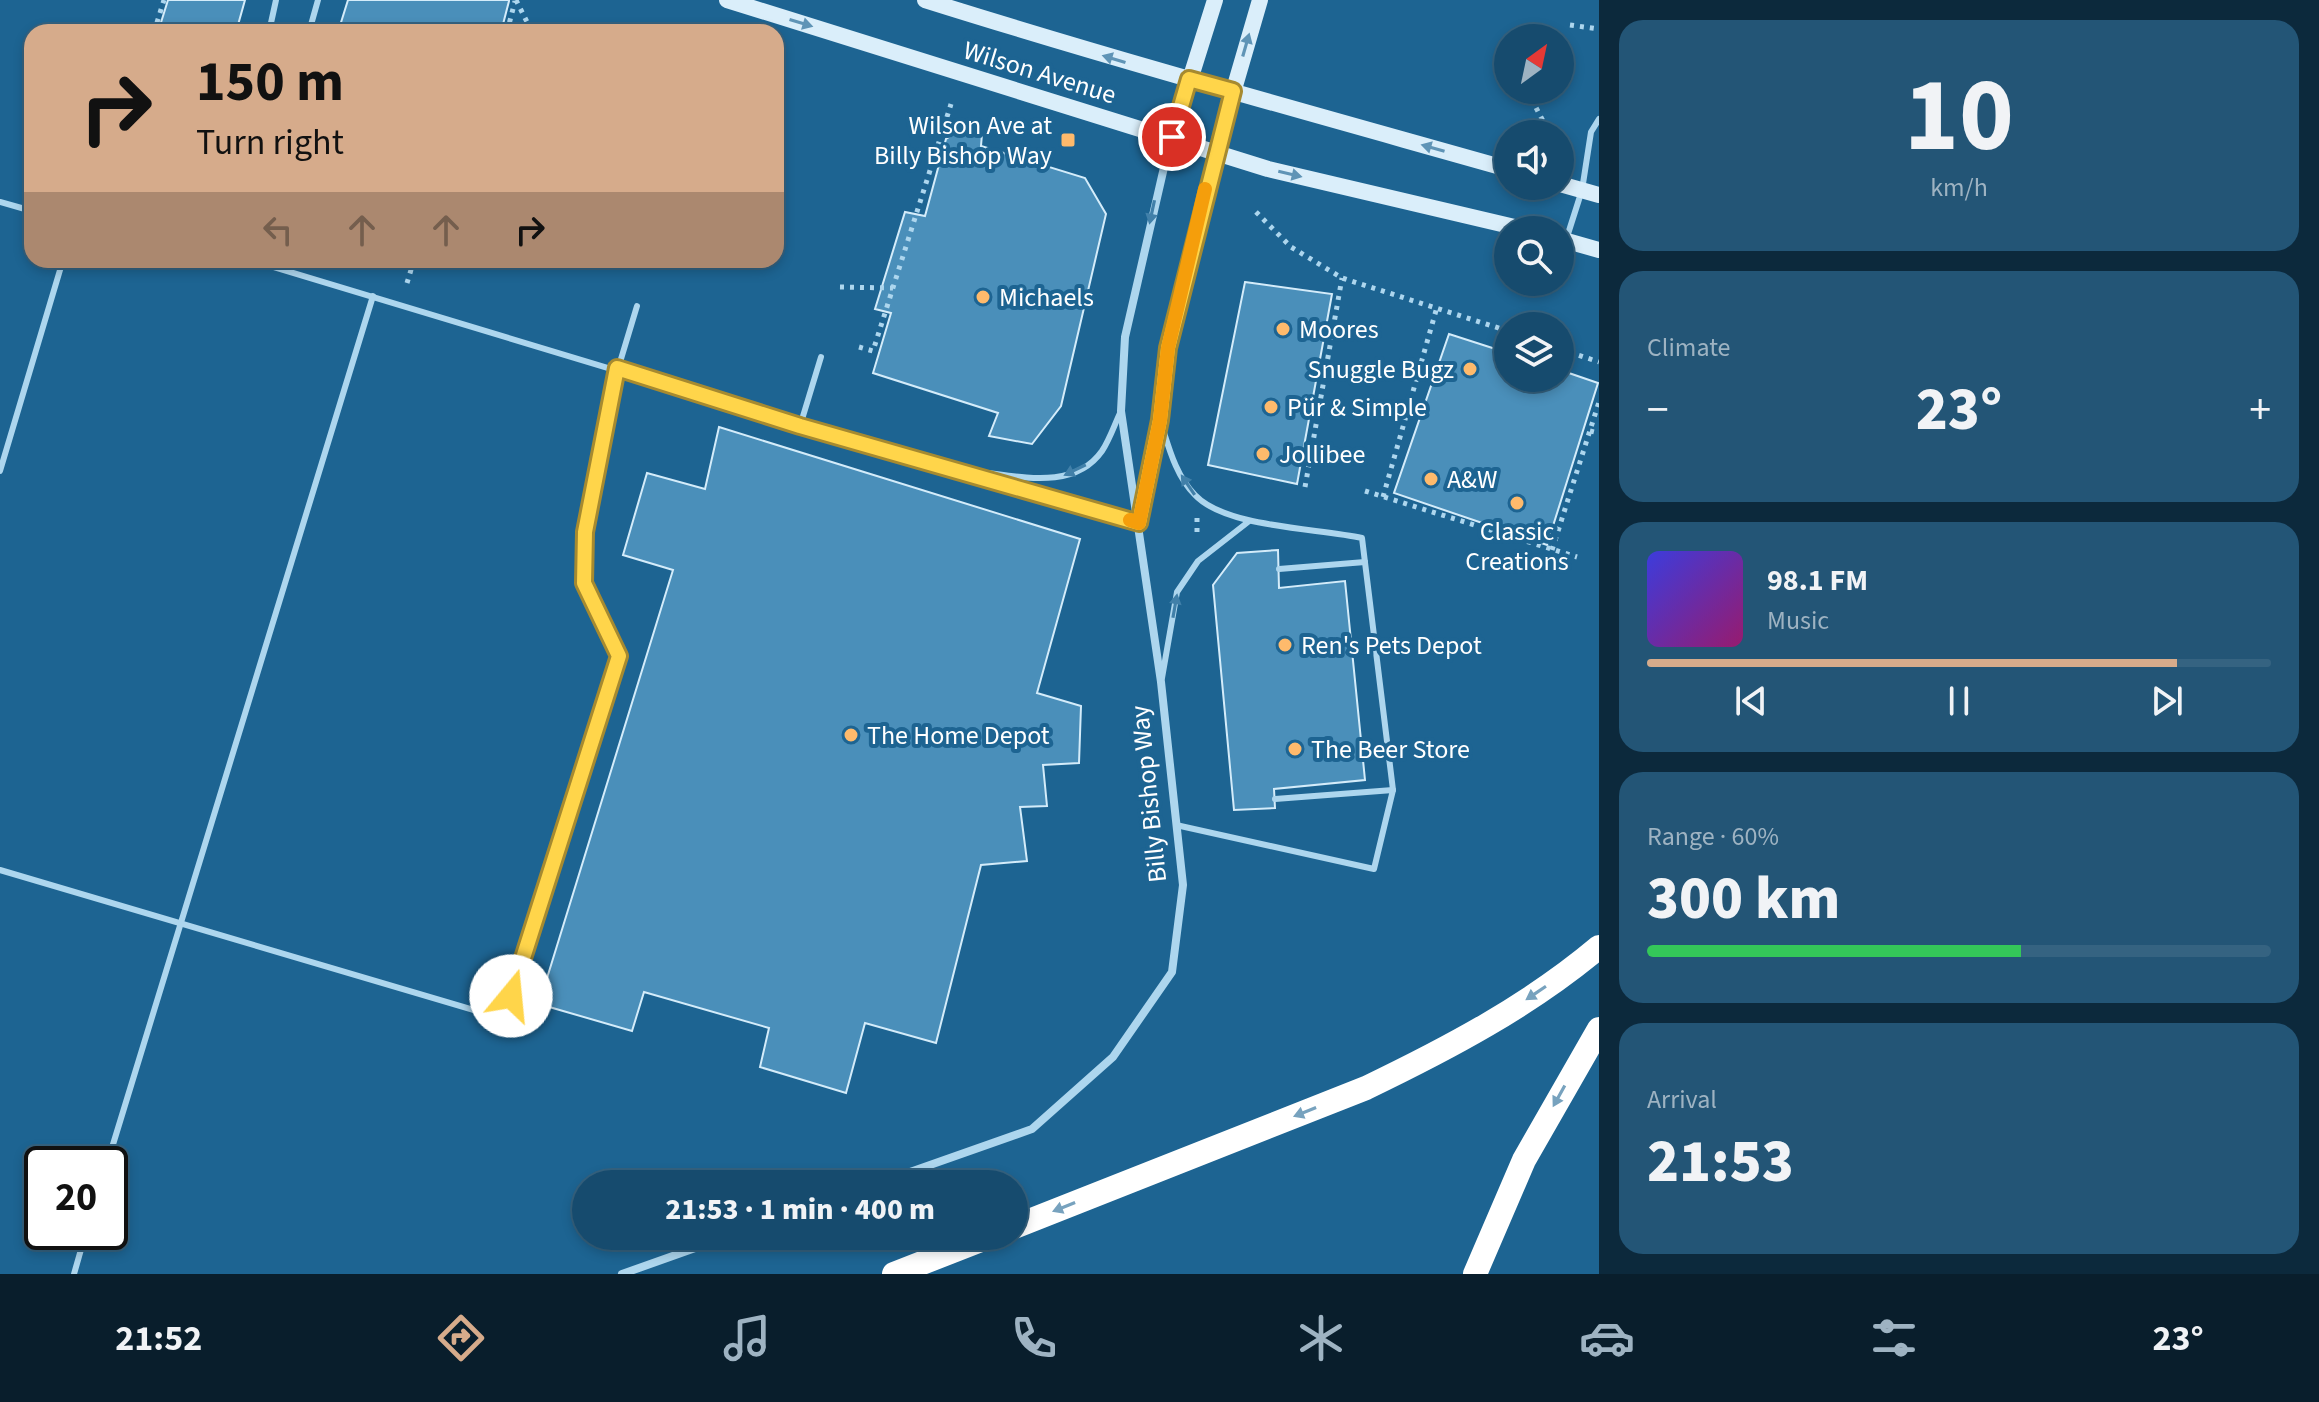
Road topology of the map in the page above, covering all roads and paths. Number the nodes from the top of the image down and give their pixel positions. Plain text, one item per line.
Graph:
1 (164, 0) edge
2 (276, 0) edge
3 (318, 0) edge
4 (516, 0) edge
5 (727, 0) edge
6 (925, 0) edge
7 (1215, 0) edge
8 (1260, 0) edge
9 (156, 24) edge
10 (271, 24) edge
11 (311, 24) edge
12 (509, 24) edge
13 (528, 24) edge
14 (1574, 26) edge
15 (1599, 29) edge
16 (1189, 79) junction
17 (1233, 91) junction
18 (951, 104) dead end
19 (1599, 119) edge
20 (946, 122) junction
21 (954, 134) dead end
22 (1172, 137) junction
23 (1216, 151) junction
24 (1494, 165) edge
25 (1591, 192) edge
26 (0, 202) edge
27 (24, 209) edge
28 (1256, 212) dead end
29 (1574, 221) edge
30 (1494, 222) edge
31 (1574, 243) edge
32 (1599, 250) edge
33 (61, 268) edge
34 (277, 268) edge
35 (412, 268) edge
36 (1342, 278) junction
37 (407, 283) dead end
38 (840, 287) dead end
39 (893, 288) junction
40 (373, 296) junction
41 (637, 306) dead end
42 (1437, 307) junction
43 (1494, 326) edge
44 (859, 347) dead end
45 (1574, 354) edge
46 (821, 357) dead end
47 (1599, 362) edge
48 (617, 368) junction
49 (1599, 402) edge
50 (1121, 411) junction
51 (1160, 420) junction
52 (800, 426) junction
53 (1590, 431) junction
54 (1599, 433) edge
55 (963, 470) junction
56 (0, 471) edge
57 (1305, 487) dead end
58 (1365, 491) dead end
59 (1383, 497) junction
60 (1248, 522) junction
61 (1139, 523) junction
62 (1552, 550) junction
63 (1577, 557) dead end
64 (1365, 562) junction
65 (1279, 569) dead end
66 (1161, 682) junction
67 (1393, 790) junction
68 (1275, 799) dead end
69 (1176, 825) junction
70 (0, 870) edge
71 (178, 923) junction
72 (1599, 947) edge
73 (1599, 1029) edge
74 (112, 1146) edge
75 (916, 1170) edge
76 (1028, 1221) edge
77 (81, 1250) edge
78 (690, 1250) edge
79 (955, 1250) edge
80 (74, 1274) edge
81 (622, 1274) edge
82 (894, 1274) edge
83 (1475, 1274) edge

1 - 9 path
2 - 10 lane
3 - 11 lane
4 - 12 path
4 - 13 path
5 -> 22 main road, Wilson Avenue
16 -> 6 main road, Wilson Avenue
7 - 16 main road, Billy Bishop Way
17 -> 8 main road, Billy Bishop Way
14 - 15 path
16 - 17 main road, Wilson Avenue
16 - 22 main road, Billy Bishop Way
17 - 23 main road, Billy Bishop Way
24 -> 17 main road, Wilson Avenue
18 - 20 path
19 - 25 lane
20 - 21 path
20 - 39 path
22 - 23 main road, Wilson Avenue
22 -> 50 street, Billy Bishop Way
23 -> 30 main road, Wilson Avenue
23 - 51 street, Billy Bishop Way
25 - 29 lane
26 - 27 lane
28 - 36 path
31 - 32 main road
33 - 56 lane
34 - 40 lane
35 - 37 path
36 - 42 path
36 - 57 path
38 - 39 path
39 - 44 path
40 - 48 lane
40 - 71 lane
41 - 48 lane
42 - 43 path
42 - 59 path
45 - 47 path
46 - 52 lane
48 - 52 lane
48 - 71 lane
49 - 53 path
50 -> 55 lane
50 - 61 street, Billy Bishop Way
60 -> 51 lane
51 - 61 street, Billy Bishop Way
52 - 55 lane
53 - 54 path
53 - 62 path
55 - 61 lane
58 - 59 path
59 - 62 path
60 - 64 lane
66 -> 60 lane
61 - 66 street, Billy Bishop Way
62 - 63 path
64 - 65 lane
64 - 67 lane
66 - 69 street, Billy Bishop Way
67 - 68 lane
67 - 69 lane
69 - 75 street, Billy Bishop Way
70 - 71 lane
71 - 74 lane
72 -> 76 highway
73 -> 83 highway
77 - 80 lane
78 - 81 street
79 - 82 highway

